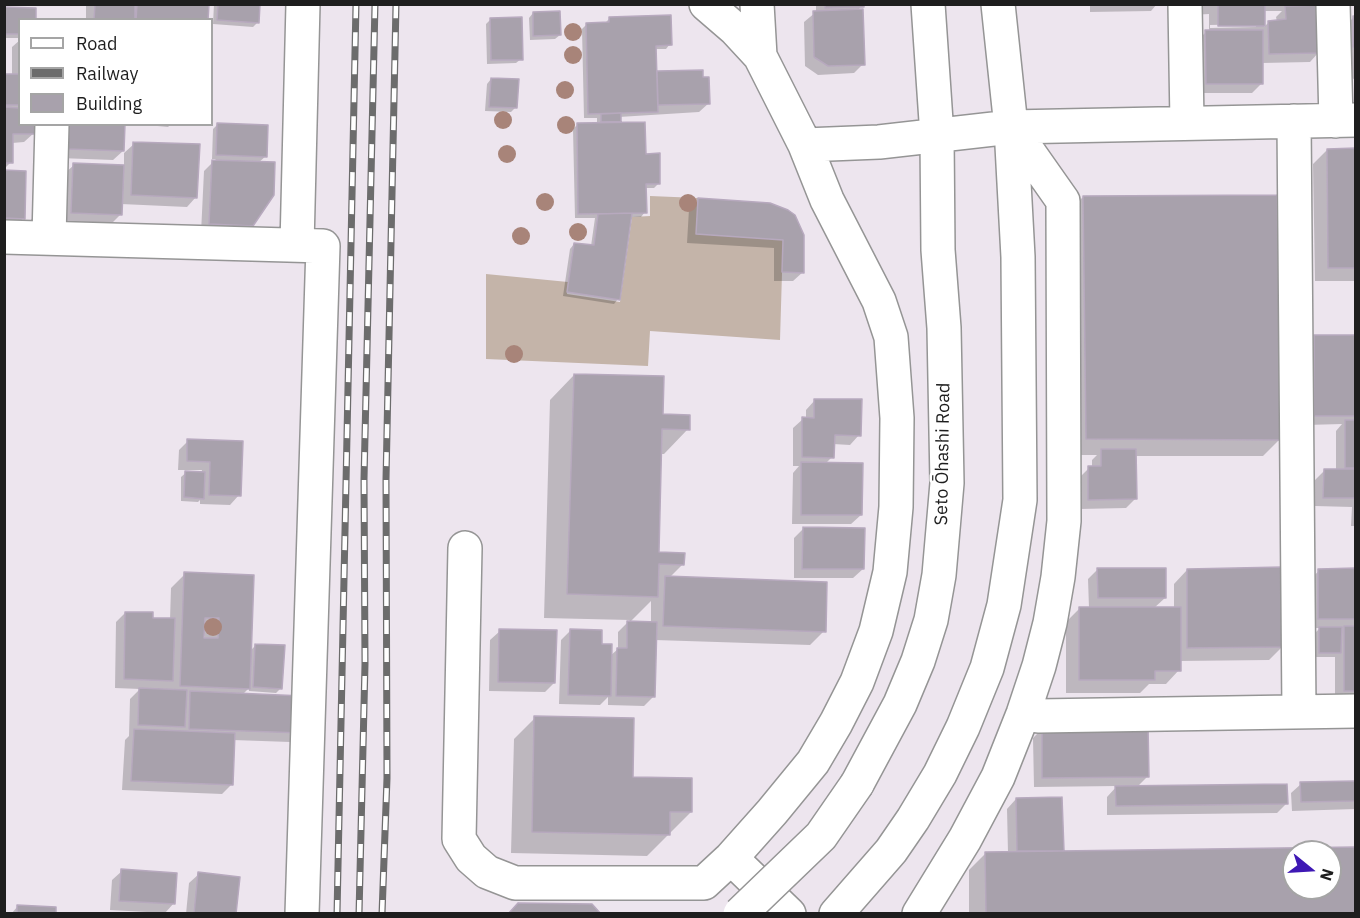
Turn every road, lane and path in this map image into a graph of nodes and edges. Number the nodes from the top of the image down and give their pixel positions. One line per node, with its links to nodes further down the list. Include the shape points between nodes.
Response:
1 (303, 4): 18 (street)
2 (706, 4): 8 (street)
3 (757, 4): 8 (street)
4 (928, 4): 14 (street, Seto Ōhashi Road)
5 (998, 4): 13 (street)
6 (1185, 4): 11 (street)
7 (1332, 4): 10 (street)
8 (760, 56): 15 (street)
9 (1294, 121): 10 (street); 11 (street); 21 (street)
10 (1346, 121)
11 (1187, 123): 13 (street)
12 (52, 126): 17 (street)
13 (1011, 127): 14 (street); 22 (street, via 1063,201 1064,521 1050,623); 27 (street, via 1018,257 1020,500 1004,604 987,668 940,774 891,851)
14 (937, 136): 15 (street); 25 (street, Seto Ōhashi Road, bridge, via 947,483 931,620 900,704 857,784 821,836)
15 (805, 145): 23 (street, via 827,200 879,302 891,337 897,429 890,572 876,631 837,723 813,762)
16 (4, 237): 17 (street)
17 (49, 237): 18 (street)
18 (297, 245): 24 (street, via 323,246)
19 (465, 548): 23 (street, via 459,839 471,858 487,872 515,883 704,883)
20 (1356, 711): 21 (street)
21 (1299, 712): 22 (street)
22 (1023, 714): 28 (street, via 998,777)
23 (731, 858): 26 (street)
24 (302, 914)
25 (740, 914)
26 (789, 914)
27 (836, 914)
28 (920, 914)

